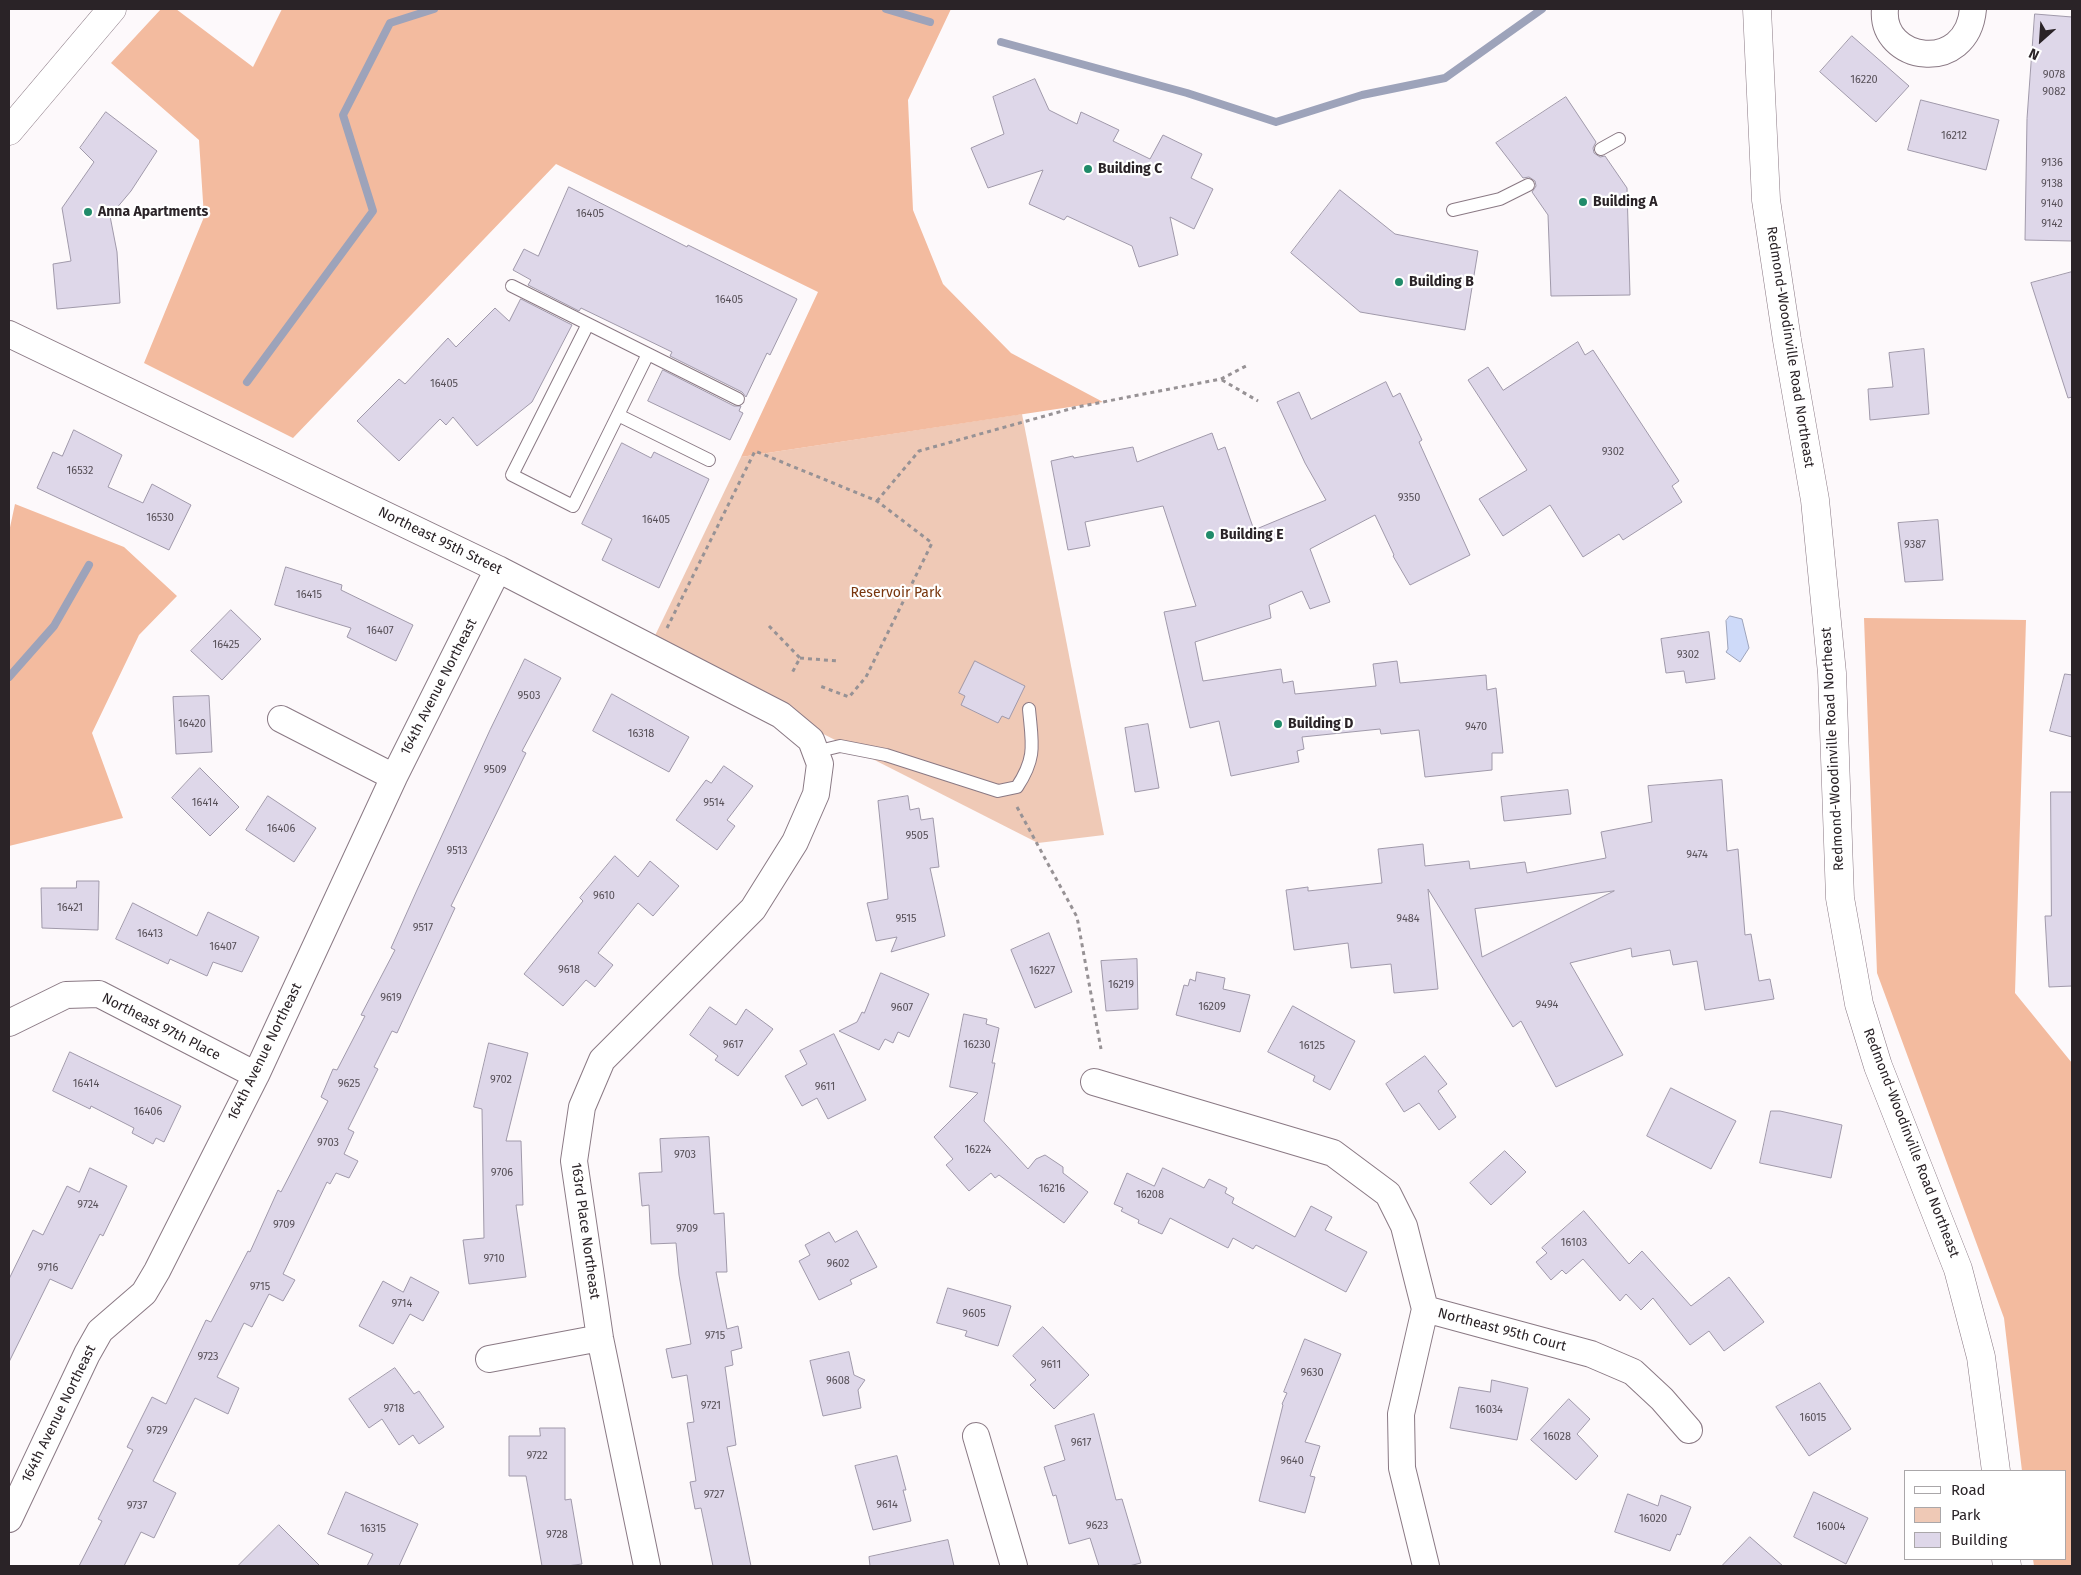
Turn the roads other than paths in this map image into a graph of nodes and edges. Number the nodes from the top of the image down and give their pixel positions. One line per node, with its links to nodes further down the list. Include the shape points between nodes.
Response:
1 (112, 9): 5 (main road)
2 (1757, 9): 30 (main road, Redmond-Woodinville Road Northeast, via 1766,200 1816,500 1832,664 1840,898 1859,1004 1878,1066 1958,1269 1981,1357)
3 (1885, 9): 4 (street, via 1888,29 1898,42 1910,50 1926,54 1941,53 1955,46 1972,21)
4 (1973, 9)
5 (9, 131)
6 (1619, 139): 7 (lane)
7 (1601, 149)
8 (1528, 185): 9 (lane, via 1500,199)
9 (1453, 210)
10 (512, 286): 11 (lane)
11 (588, 324): 13 (lane); 15 (lane, via 512,476 573,506)
12 (9, 334): 17 (street, Northeast 95th Street)
13 (648, 354): 14 (lane); 15 (lane)
14 (738, 399)
15 (618, 415): 16 (lane)
16 (709, 460)
17 (498, 569): 20 (street, Northeast 95th Street, via 781,715 811,740); 21 (street, 164th Avenue Northeast)
18 (1028, 710): 20 (lane, via 1032,753 1025,774 1018,786 998,791 886,755 840,746)
19 (282, 719): 21 (street)
20 (816, 752): 26 (street, 163rd Place Northeast, via 820,764 816,794 795,842 752,909 602,1060 582,1107 574,1161)
21 (394, 777): 23 (street, 164th Avenue Northeast)
22 (9, 1023): 23 (street, Northeast 97th Place, via 66,995 100,994)
23 (256, 1075): 31 (street, 164th Avenue Northeast, via 144,1293 100,1331 87,1354)
24 (1094, 1082): 25 (street, Northeast 95th Court, via 1333,1153 1388,1194 1404,1226)
25 (1424, 1309): 28 (street, Northeast 95th Court, via 1591,1354 1633,1372); 34 (street, via 1401,1414 1402,1468)
26 (600, 1338): 27 (street); 32 (street, 163rd Place Northeast)
27 (489, 1359)
28 (1689, 1430)
29 (976, 1436): 33 (street)
30 (1996, 1470)
31 (9, 1519)
32 (648, 1566)
33 (1014, 1566)
34 (1426, 1566)

